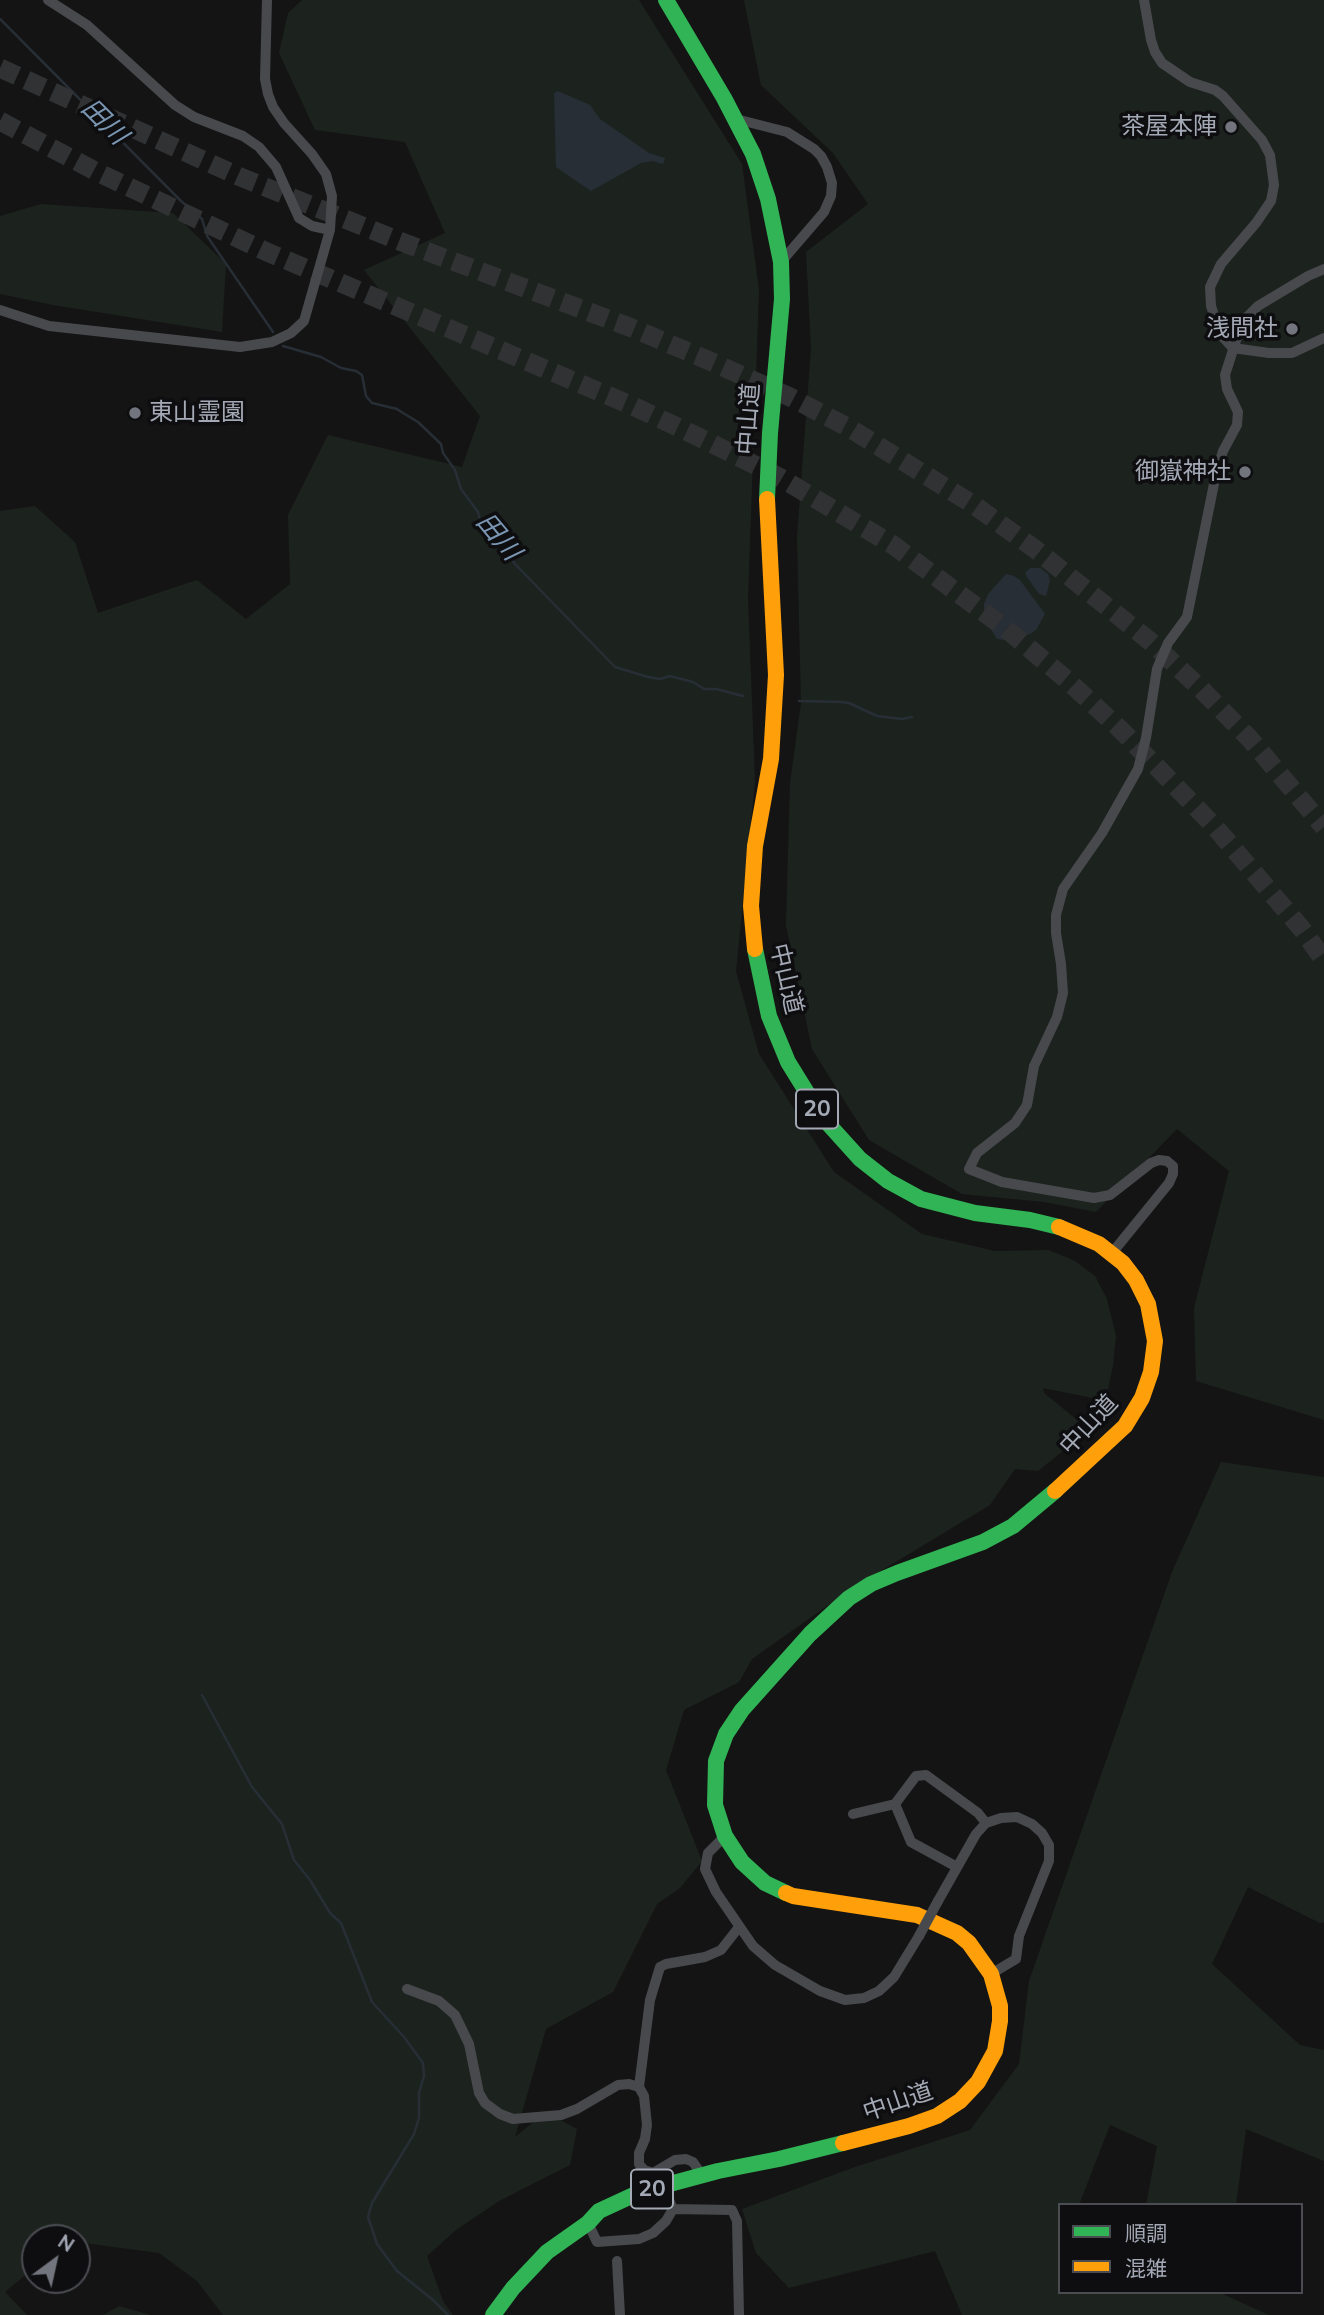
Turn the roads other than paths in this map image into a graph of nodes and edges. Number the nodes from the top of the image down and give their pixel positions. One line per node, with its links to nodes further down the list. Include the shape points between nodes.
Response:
1 (48, 0): 6 (street, via 87,26 175,105 259,147 276,167 299,218)
2 (267, 0): 6 (street, via 268,94 284,123 327,174 332,196)
3 (666, 0): 5 (highway, 中山道 / 20)
4 (1144, 0): 11 (street, via 1151,40 1161,63 1223,96 1270,155 1271,201 1221,264 1210,287 1220,334)
5 (736, 119): 7 (highway, 中山道 / 20, via 762,179); 7 (street, via 787,132 814,149 827,167 832,183 824,212)
6 (330, 230): 9 (street, via 304,321 272,342 240,347 80,330)
7 (781, 262): 12 (highway, 中山道 / 20, via 767,493 775,710 751,906 756,962 769,1016 789,1062 822,1117 860,1159 888,1181 946,1207 1063,1228)
8 (1324, 269): 11 (street, via 1251,312)
9 (0, 310)
10 (1324, 338): 11 (street, via 1292,353)
11 (1233, 348): 12 (street, via 1225,375 1238,412 1237,425 1216,474 1187,617 1157,669 1138,769 1063,890 1056,933 1063,993 1034,1066 1027,1105 1015,1123 977,1153 968,1169 1002,1182 1094,1198 1110,1195 1151,1163 1167,1161 1173,1166 1169,1183)
12 (1112, 1253): 16 (highway, 中山道 / 20, via 1136,1280 1148,1304 1155,1341 1147,1384 1134,1413 1112,1440 1013,1526 871,1584 810,1634 742,1710 721,1745 714,1787)
13 (895, 1804): 14 (street); 15 (street, via 916,1776 926,1775); 17 (street, via 911,1842)
14 (853, 1814)
15 (986, 1823): 17 (street); 19 (street, via 1017,1817 1042,1833 1049,1845 1049,1861 1019,1936 1016,1959)
16 (725, 1836): 18 (street, via 708,1853 705,1869); 19 (highway, 中山道 / 20, via 752,1872 779,1891 932,1920 969,1943)
17 (957, 1867): 18 (street, bridge, via 894,1977 864,1998 845,2000 820,1991 775,1965)
18 (739, 1927): 21 (street, via 721,1950 660,1967 650,2000)
19 (991, 1974): 22 (highway, 中山道 / 20, via 1000,2006 995,2051 978,2082 960,2101 909,2126)
20 (407, 1989): 21 (street, via 439,2001 455,2015 469,2044 479,2093 500,2114 520,2119 561,2115 618,2085)
21 (639, 2088): 22 (street, via 645,2096 647,2124 639,2164 653,2173 686,2158)
22 (702, 2175): 23 (highway, 中山道 / 20)
23 (663, 2186): 24 (street); 25 (highway, 中山道 / 20, via 599,2211)
24 (673, 2209): 25 (street, via 653,2233 639,2239 597,2242); 29 (street, via 732,2210 737,2221)
25 (588, 2223): 27 (highway, 中山道 / 20, via 531,2267)
26 (617, 2261): 28 (street)
27 (493, 2315)
28 (620, 2315)
29 (739, 2315)

